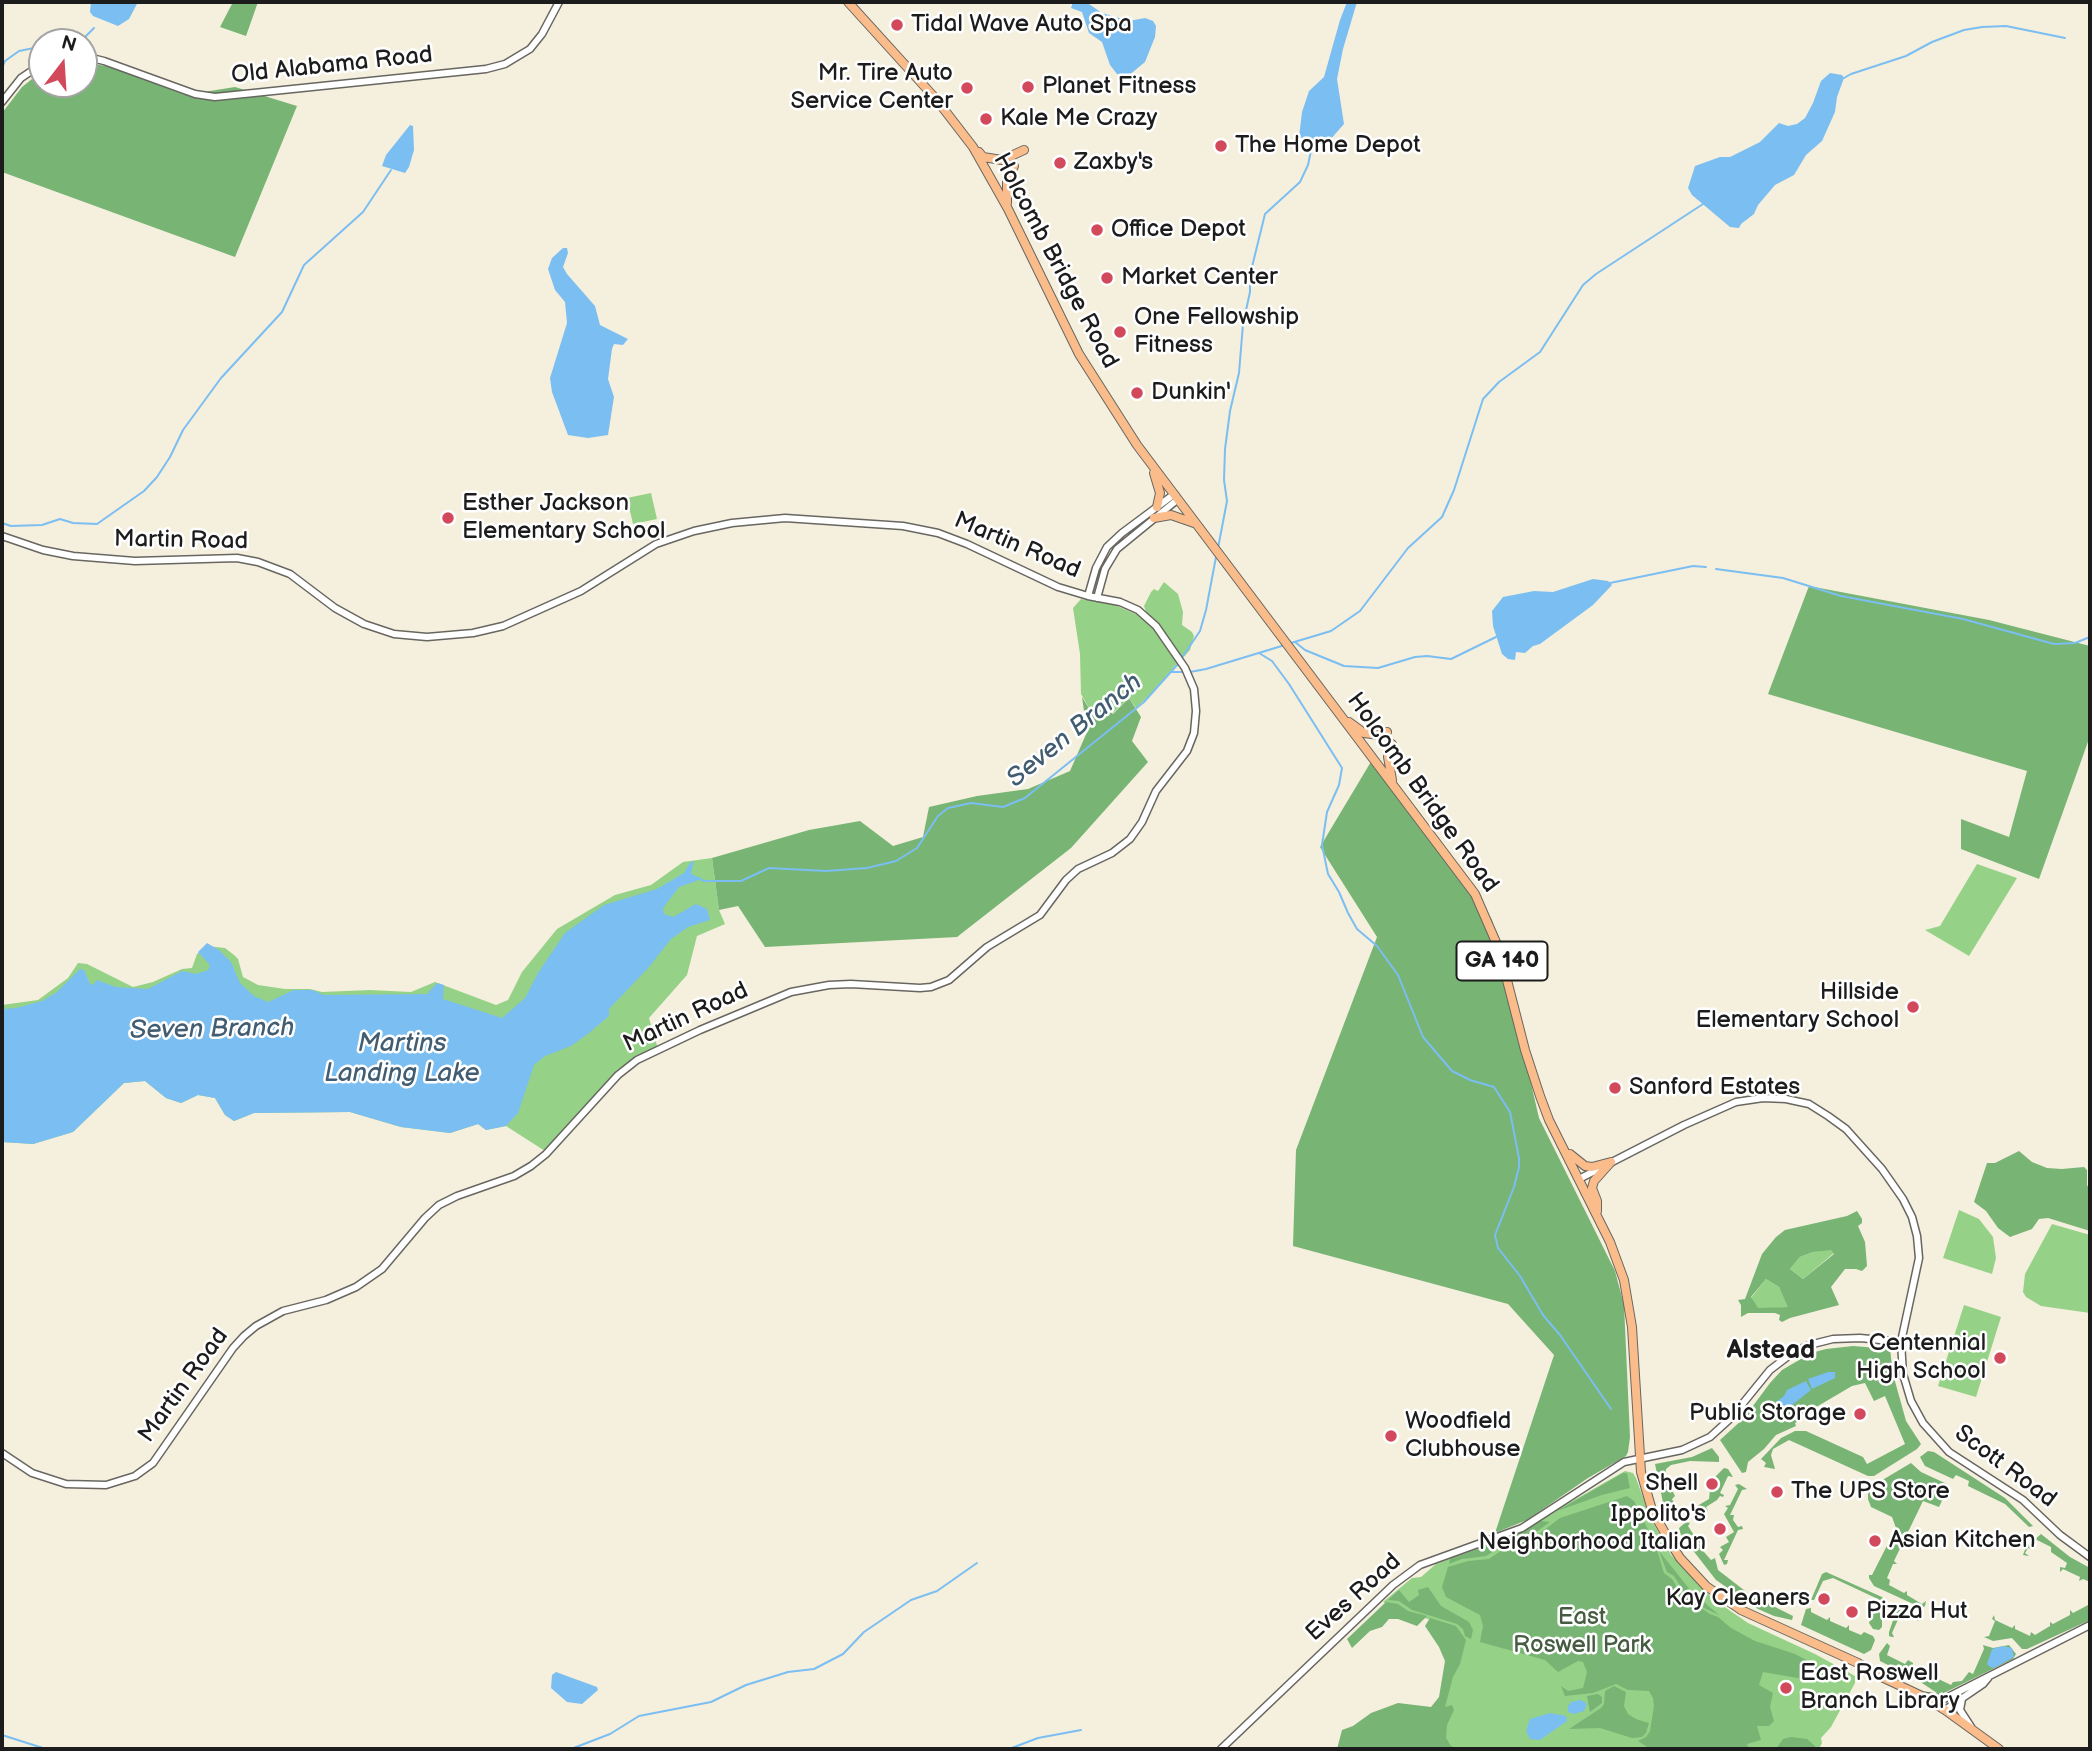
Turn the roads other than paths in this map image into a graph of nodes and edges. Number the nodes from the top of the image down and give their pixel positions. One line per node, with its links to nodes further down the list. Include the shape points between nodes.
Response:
1 (559, 2): 3 (street, Old Alabama Road, via 530,48 505,64 486,69 215,97)
2 (848, 2): 6 (main road, Holcomb Bridge Road / GA 140)
3 (98, 60)
4 (28, 73): 5 (street)
5 (2, 102)
6 (973, 147): 7 (main road, via 983,157 1002,160); 9 (main road, Holcomb Bridge Road / GA 140)
7 (1024, 150)
8 (1014, 166): 9 (main road, via 1006,186)
9 (1008, 209): 10 (main road, Holcomb Bridge Road / GA 140, via 1079,354)
10 (1152, 467): 11 (main road, Holcomb Bridge Road / GA 140); 12 (main road, via 1160,493)
11 (1175, 497): 12 (street); 13 (street); 14 (main road, Holcomb Bridge Road / GA 140)
12 (1157, 507): 16 (street, via 1107,547)
13 (1154, 518): 14 (main road, via 1171,515); 17 (street, via 1117,549 1105,569)
14 (1194, 523): 18 (main road, Holcomb Bridge Road / GA 140)
15 (2, 536): 16 (street, Martin Road, via 73,556 258,562 290,574 363,624 416,637 503,626 582,592 669,539 758,519 921,529)
16 (1088, 596): 17 (street, Martin Road)
17 (1097, 598): 27 (street, Martin Road, via 1138,610 1162,634 1190,678 1196,699 1194,733 1130,839 1072,874 1040,915 986,947 942,983 920,989 829,985 791,992 627,1066 531,1166 439,1205 382,1269 356,1287 283,1311 244,1336 153,1463 135,1476 106,1485 65,1484 32,1473)
18 (1342, 717): 19 (main road, via 1364,733); 21 (main road, Holcomb Bridge Road / GA 140)
19 (1387, 732)
20 (1392, 744): 21 (main road, via 1388,759)
21 (1392, 783): 22 (main road, Holcomb Bridge Road / GA 140, via 1464,876 1486,913 1500,949 1532,1074)
22 (1564, 1149): 23 (main road, via 1585,1166); 24 (main road, Holcomb Bridge Road / GA 140)
23 (1611, 1162): 24 (street, Scott Road); 25 (main road, via 1592,1188); 26 (street, Scott Road, via 1736,1102 1786,1099 1819,1110 1846,1129 1882,1169 1912,1217 1919,1258)
24 (1579, 1179): 25 (main road, Holcomb Bridge Road / GA 140)
25 (1597, 1215): 28 (main road, Holcomb Bridge Road / GA 140, via 1629,1301)
26 (1900, 1342): 28 (street, Eves Road, via 1860,1338 1809,1345 1770,1370 1710,1437 1682,1450); 29 (street, Scott Road, via 1911,1401 1936,1440 2024,1500)
27 (2, 1453)
28 (1641, 1457): 32 (main road, Holcomb Bridge Road / GA 140, via 1646,1492 1660,1526 1680,1558 1706,1586 1753,1616); 36 (street, Eves Road, via 1614,1467 1522,1528 1415,1568)
29 (2090, 1557)
30 (2090, 1625): 31 (street)
31 (1987, 1678): 32 (street, via 1944,1699); 33 (street)
32 (1922, 1696): 34 (main road, Holcomb Bridge Road / GA 140)
33 (1963, 1696): 34 (street); 35 (street, via 1960,1710)
34 (1945, 1710): 35 (main road, Holcomb Bridge Road / GA 140)
35 (1972, 1728): 37 (main road, Holcomb Bridge Road / GA 140)
36 (1221, 1749)
37 (1999, 1749)

